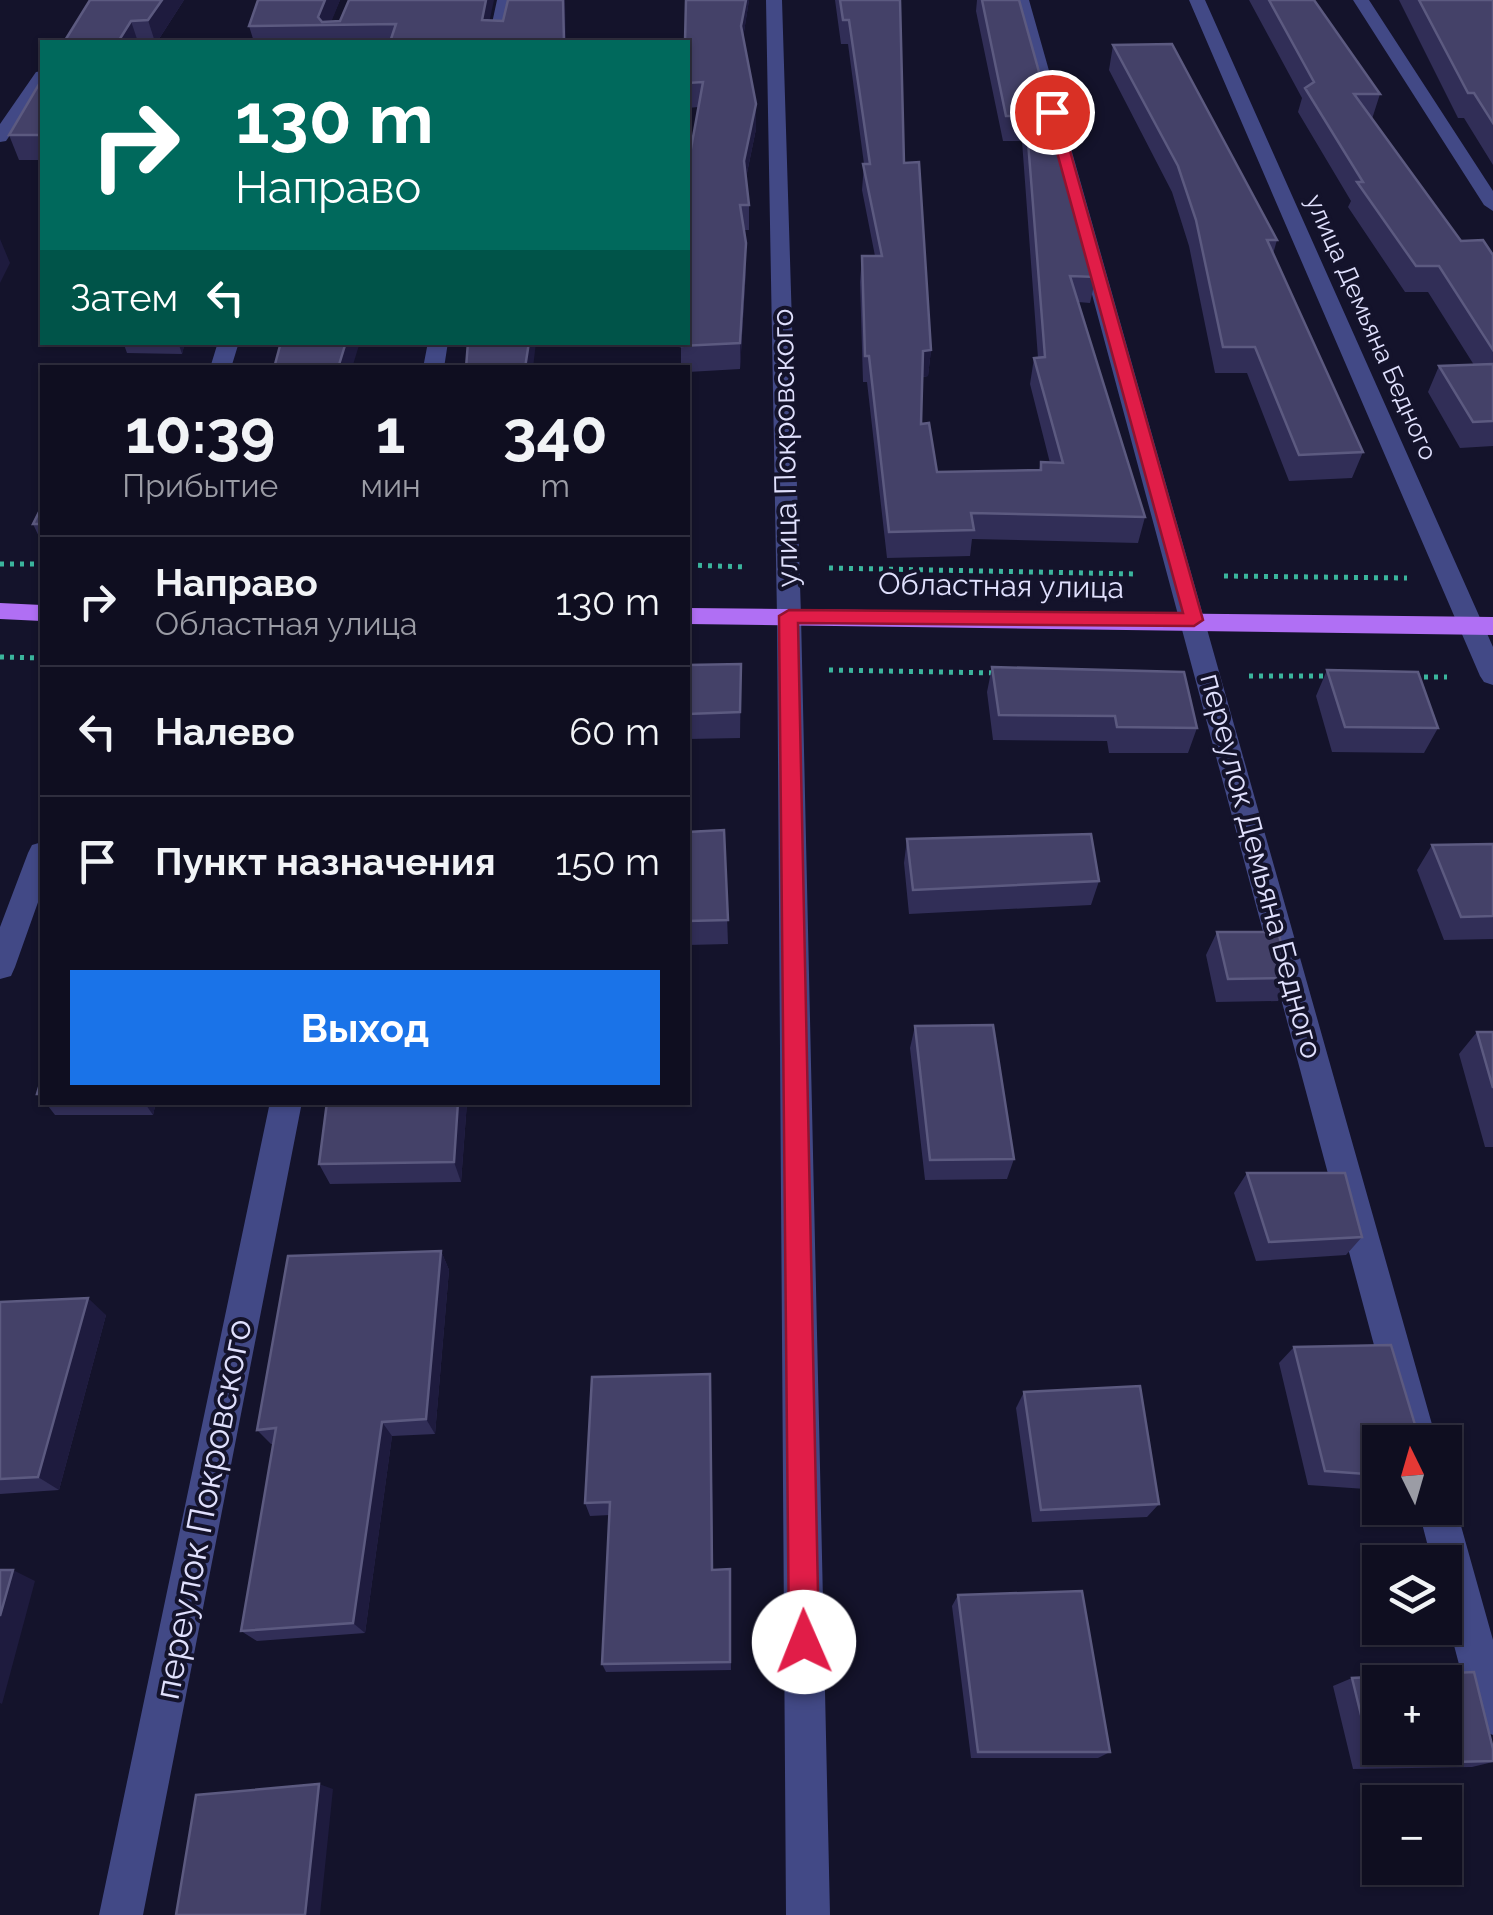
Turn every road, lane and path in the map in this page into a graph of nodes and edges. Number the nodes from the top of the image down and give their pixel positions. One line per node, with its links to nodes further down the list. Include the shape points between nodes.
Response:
1 (504, 0): 6 (street)
2 (774, 0): 13 (street, улица Покровского)
3 (1021, 0): 14 (street, переулок Демьяна Бедного)
4 (1197, 0): 15 (street, улица Демьяна Бедного)
5 (1361, 0): 9 (street)
6 (496, 40)
7 (40, 79): 8 (street)
8 (0, 137)
9 (1493, 205)
10 (0, 564): 11 (path)
11 (40, 564)
12 (690, 565): 13 (path)
13 (788, 568): 14 (path); 19 (street, улица Покровского)
14 (1181, 575): 15 (path); 20 (street, переулок Демьяна Бедного)
15 (1453, 579): 21 (street, улица Демьяна Бедного)
16 (0, 612): 17 (main road)
17 (40, 612)
18 (690, 616): 19 (main road, Областная улица)
19 (789, 616): 20 (main road, Областная улица); 24 (street, улица Покровского)
20 (1194, 620): 21 (main road, Областная улица); 26 (street, переулок Демьяна Бедного)
21 (1483, 626): 28 (street, улица Демьяна Бедного)
22 (0, 657): 23 (path)
23 (40, 658)
24 (790, 670): 25 (path); 38 (street, улица Покровского)
25 (1009, 673)
26 (1209, 676): 27 (path); 34 (street, переулок Демьяна Бедного)
27 (1342, 676)
28 (1493, 676)
29 (1398, 677): 30 (path)
30 (1455, 677)
31 (40, 859): 32 (street)
32 (0, 967)
33 (285, 1105): 37 (street, переулок Покровского)
34 (1414, 1425)
35 (1441, 1525): 36 (street)
36 (1493, 1714)
37 (121, 1915)
38 (808, 1915)

